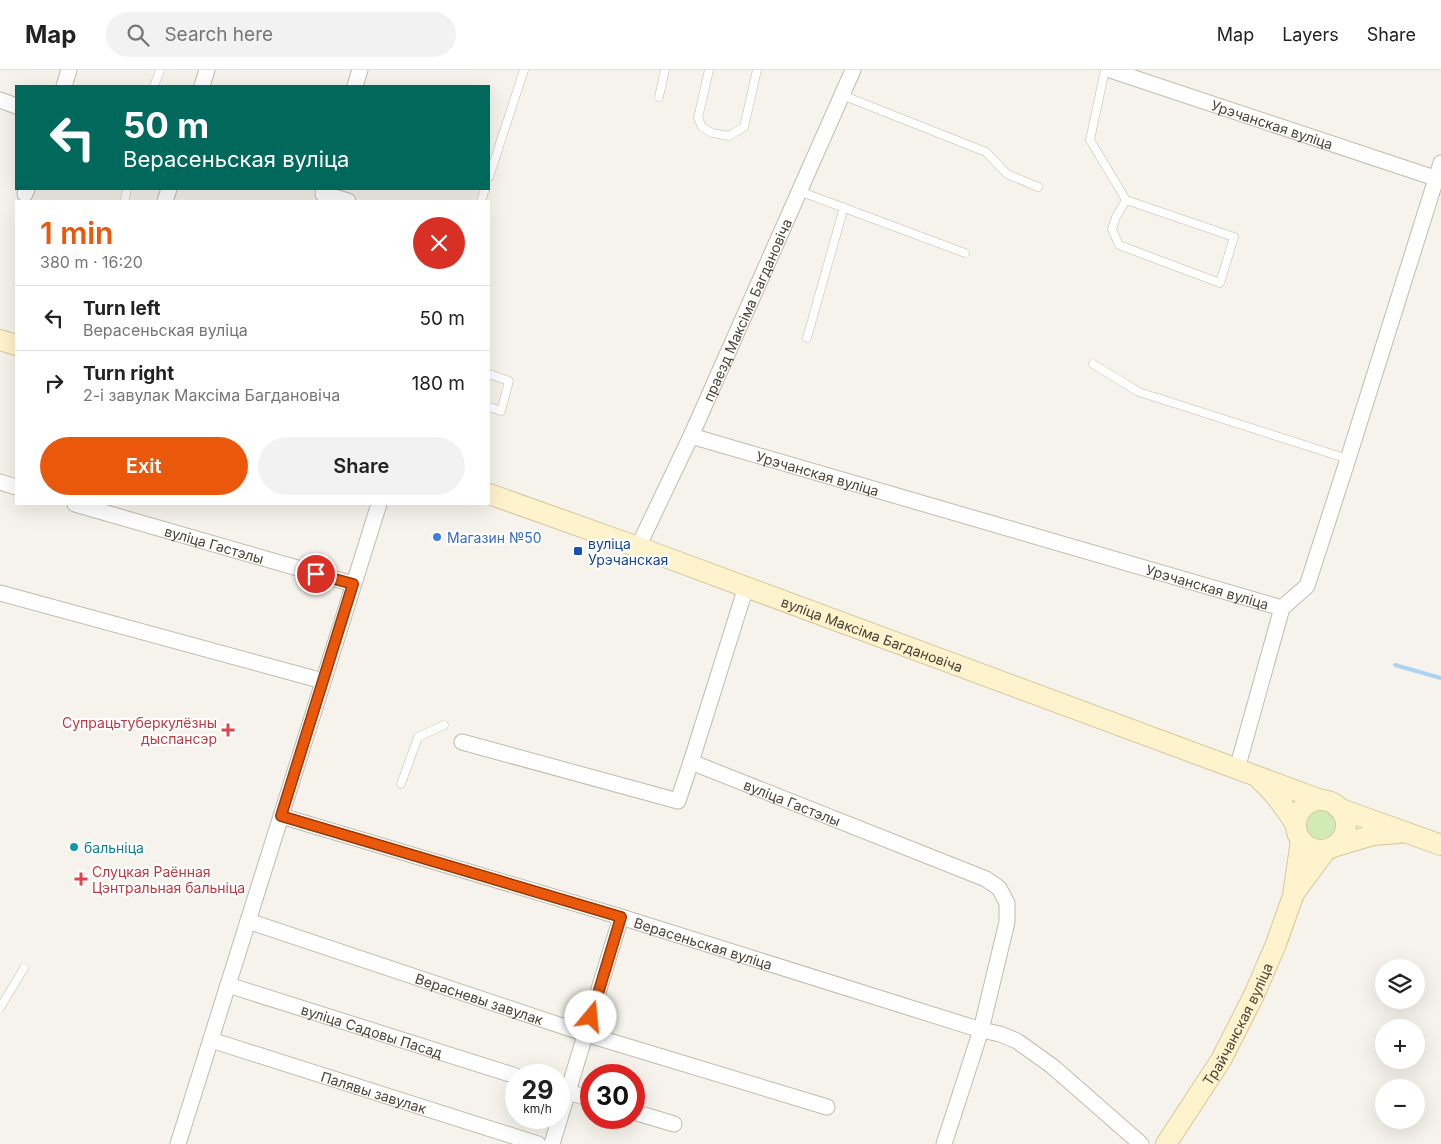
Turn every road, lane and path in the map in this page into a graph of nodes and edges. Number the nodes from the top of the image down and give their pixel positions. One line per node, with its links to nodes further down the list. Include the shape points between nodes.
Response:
1 (69, 70): 12 (street)
2 (160, 70): 13 (lane)
3 (207, 70): 14 (street)
4 (360, 70): 15 (street)
5 (524, 70): 21 (lane)
6 (665, 70): 17 (lane)
7 (709, 70): 8 (lane, via 698,118 702,127 712,133 729,136 744,127)
8 (757, 70)
9 (853, 70): 16 (street, праезд Максіма Багдановіча)
10 (1105, 70): 29 (lane, via 1090,140)
11 (1110, 70): 22 (street, Урэчанская вуліца)
12 (64, 85)
13 (154, 85)
14 (202, 85)
15 (355, 85)
16 (842, 95): 23 (lane, via 986,152 1007,174); 26 (street, праезд Максіма Багдановіча)
17 (659, 97)
18 (0, 100): 19 (street)
19 (15, 106)
20 (1441, 163): 22 (street, Урэчанская вуліца)
21 (490, 174)
22 (1435, 178): 39 (street, Урэчанская вуліца)
23 (1038, 187)
24 (127, 190): 27 (lane)
25 (324, 190): 28 (street, via 323,194)
26 (799, 191): 30 (lane); 38 (street, праезд Максіма Багдановіча)
27 (126, 199)
28 (344, 200)
29 (1126, 200): 29 (lane, via 1234,237 1220,283 1119,246 1112,229)
30 (844, 207): 31 (lane); 32 (lane)
31 (965, 253)
32 (807, 338)
33 (0, 340): 34 (main road)
34 (15, 345)
35 (1093, 364): 39 (lane, via 1139,392)
36 (490, 374): 37 (lane, via 510,381 501,411)
37 (490, 407)
38 (691, 436): 45 (street, праезд Максіма Багдановіча); 49 (street, Урэчанская вуліца)
39 (1348, 459): 49 (street, Урэчанская вуліца, via 1306,586)
40 (0, 482): 41 (street)
41 (15, 487)
42 (490, 494): 45 (main road, вуліца Максіма Багдановіча)
43 (78, 505): 46 (street, вуліца Гастэлы)
44 (379, 505): 46 (street)
45 (638, 547): 47 (main road, вуліца Максіма Багдановіча)
46 (353, 584): 50 (street)
47 (746, 587): 53 (street); 54 (main road, вуліца Максіма Багдановіча)
48 (0, 593): 50 (street)
49 (1282, 608): 54 (street)
50 (323, 681): 57 (street)
51 (444, 724): 55 (lane, via 418,737)
52 (462, 742): 53 (street, via 678,801)
53 (691, 762): 68 (street, вуліца Гастэлы, via 986,879 999,888 1007,902 1007,922)
54 (1245, 772): 56 (main road, вуліца Максіма Багдановіча); 58 (main road, вуліца Максіма Багдановіча, via 1270,789 1284,804)
55 (402, 784)
56 (1330, 804): 58 (main road, via 1314,801 1303,808 1297,819); 59 (main road, вуліца Максіма Багдановіча); 61 (main road, via 1344,817 1345,828 1341,839)
57 (281, 816): 63 (street, Верасеньская вуліца); 64 (street)
58 (1298, 833): 61 (main road, via 1305,844 1315,849); 62 (main road, Трайчанская вуліца)
59 (1412, 834): 60 (main road, вуліца Максіма Багдановіча); 61 (main road, вуліца Максіма Багдановіча, via 1373,835)
60 (1441, 845)
61 (1330, 848): 62 (main road, Трайчанская вуліца)
62 (1293, 896): 82 (main road, Трайчанская вуліца, via 1254,995 1221,1060)
63 (621, 917): 68 (street, Верасеньская вуліца); 69 (street)
64 (248, 921): 66 (street); 69 (street, Верасневы завулак)
65 (24, 968): 67 (lane)
66 (228, 985): 70 (street); 71 (street, вуліца Садовы Пасад)
67 (0, 1008)
68 (981, 1030): 80 (street, вуліца Гастэлы); 81 (street, Верасеньская вуліца, via 1017,1041 1052,1066)
69 (586, 1034): 72 (street); 73 (street, Верасневы завулак)
70 (211, 1040): 77 (street); 78 (street, Палявы завулак)
71 (505, 1073)
72 (570, 1075)
73 (827, 1107)
74 (645, 1115): 75 (street)
75 (674, 1124)
76 (555, 1129): 79 (street)
77 (178, 1144)
78 (538, 1144)
79 (552, 1144)
80 (944, 1144)
81 (1141, 1144)
82 (1166, 1144)

